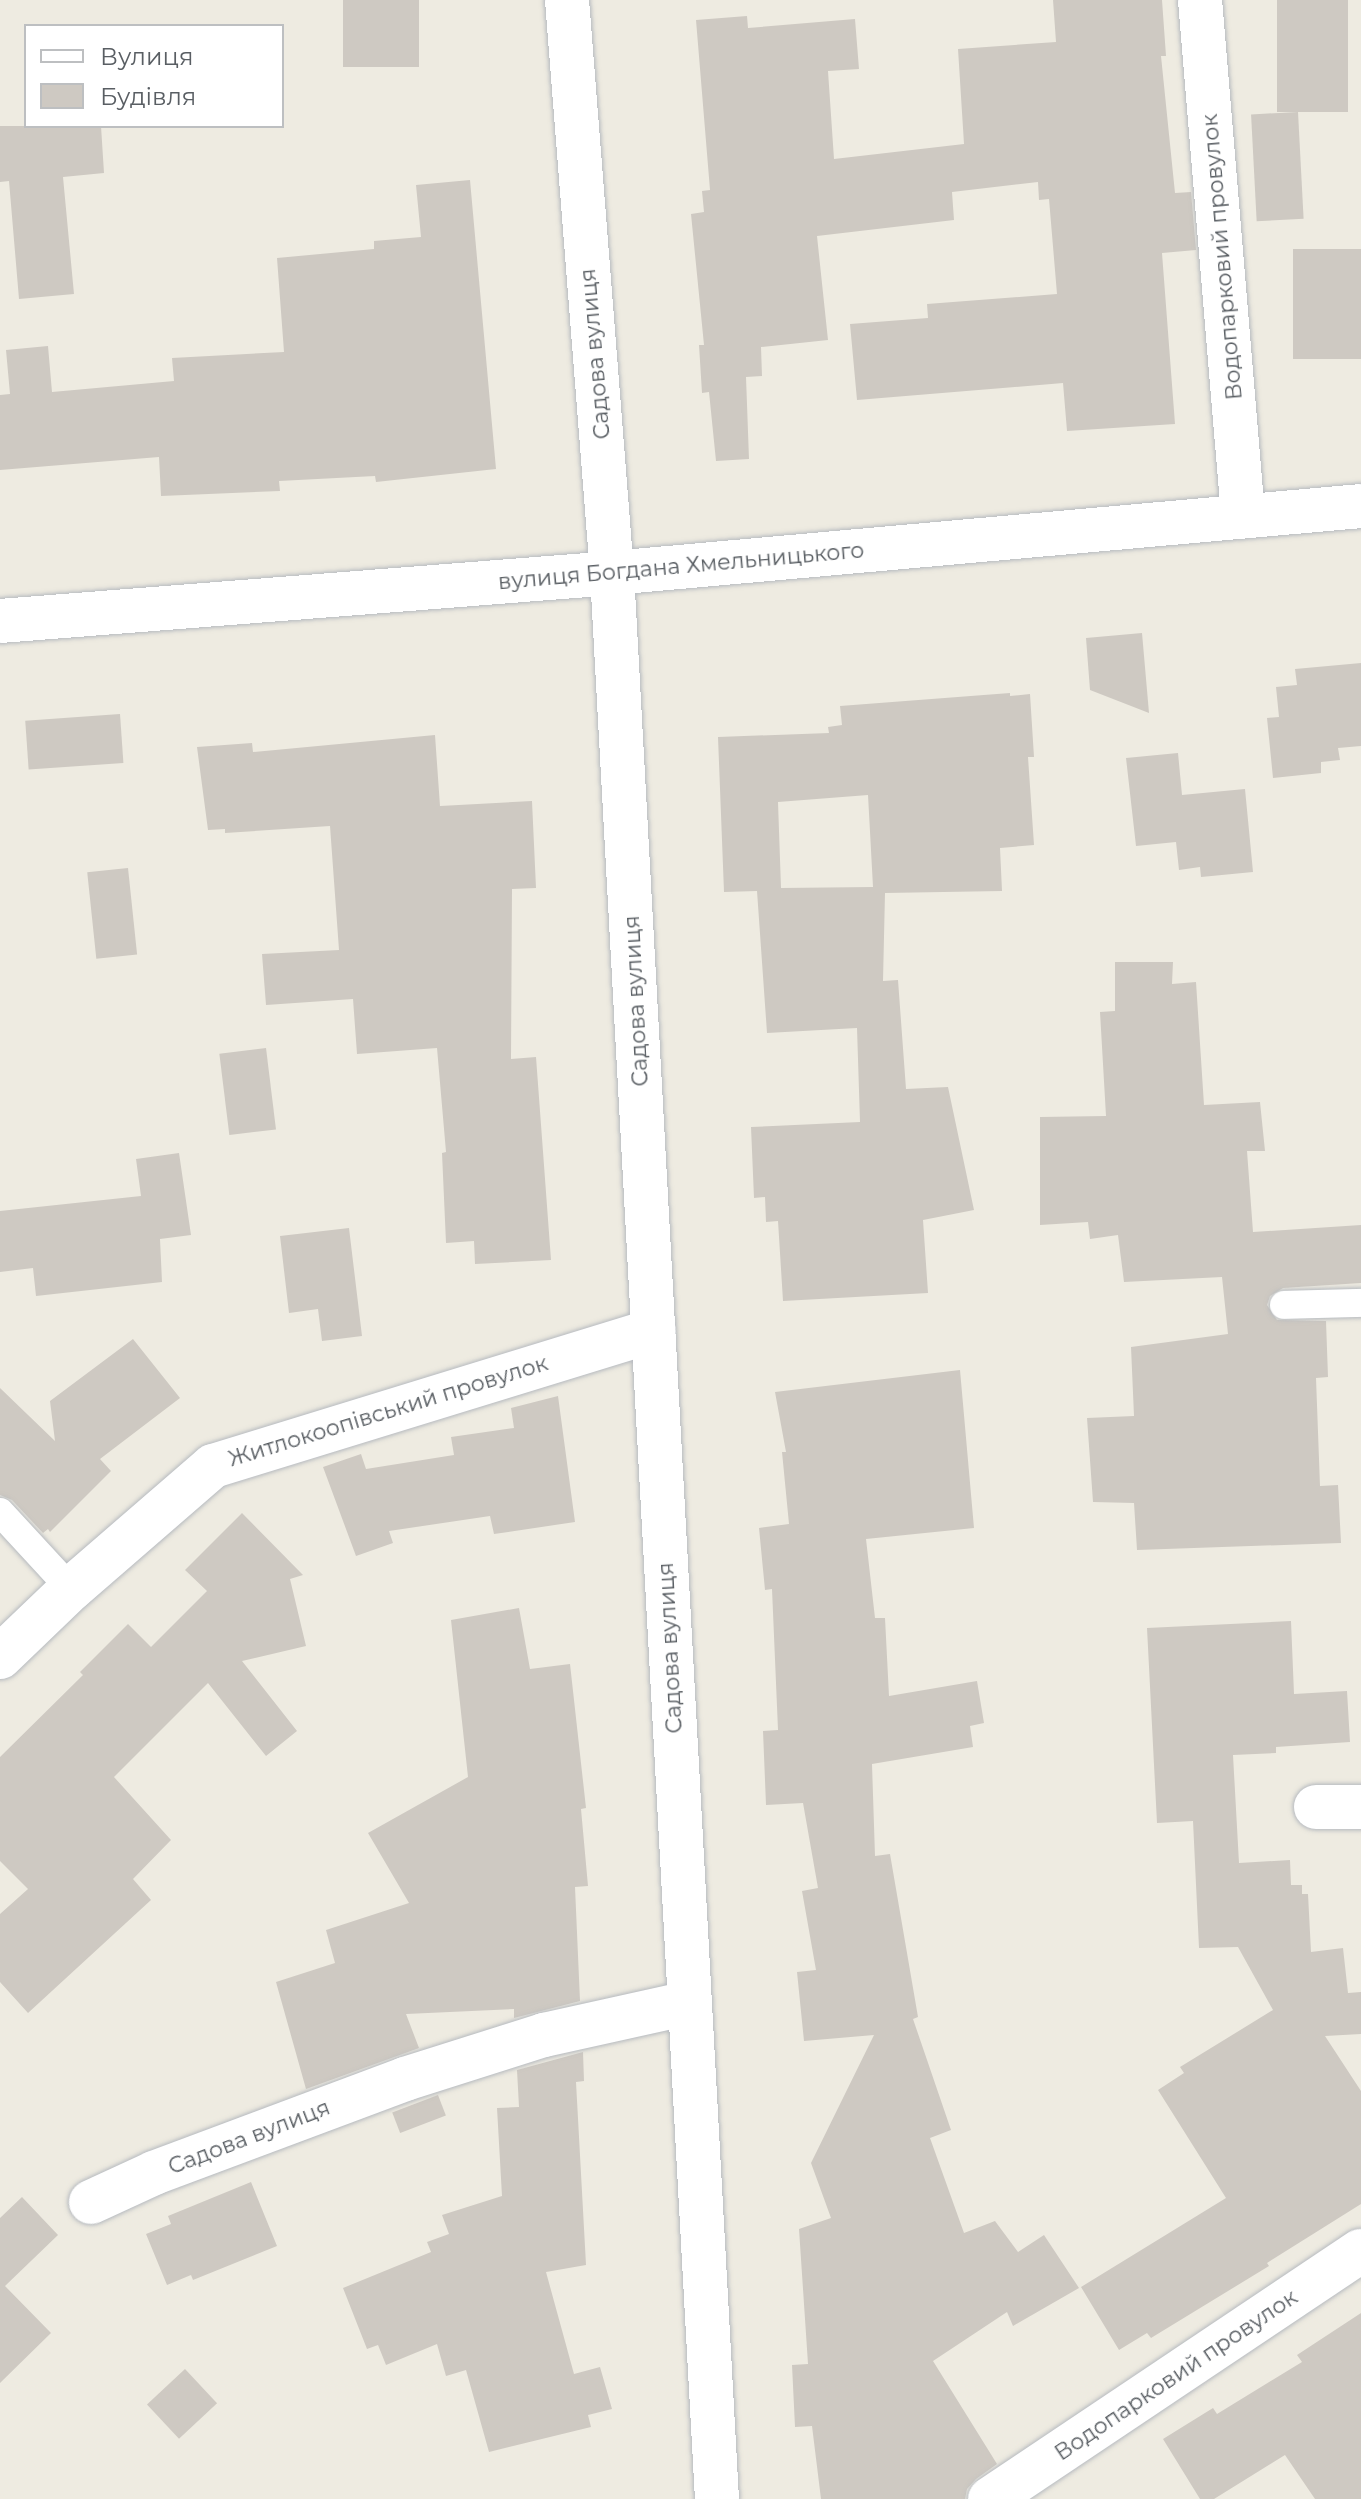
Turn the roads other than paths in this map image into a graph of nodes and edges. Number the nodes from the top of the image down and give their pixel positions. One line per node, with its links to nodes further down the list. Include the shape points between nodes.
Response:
1 (567, 0): 5 (street, Садова вулиця)
2 (1200, 0): 4 (street, Водопарковий провулок)
3 (1361, 506): 4 (street, вулиця Богдана Хмельницького)
4 (1243, 515): 5 (street, вулиця Богдана Хмельницького)
5 (612, 573): 6 (street, вулиця Богдана Хмельницького); 9 (street, Садова вулиця)
6 (0, 621)
7 (1361, 1303): 8 (lane)
8 (1284, 1305)
9 (654, 1330): 11 (street, Житлокоопівський провулок, via 213,1466); 15 (street, Садова вулиця)
10 (0, 1512): 11 (lane)
11 (71, 1589): 12 (street, Житлокоопівський провулок)
12 (0, 1657)
13 (1316, 1807): 14 (street)
14 (1361, 1807)
15 (688, 2003): 16 (street, Садова вулиця, via 544,2035 405,2079 154,2173); 18 (street, Садова вулиця)
16 (91, 2202)
17 (1361, 2251): 19 (street, Водопарковий провулок)
18 (717, 2499)
19 (990, 2499)

